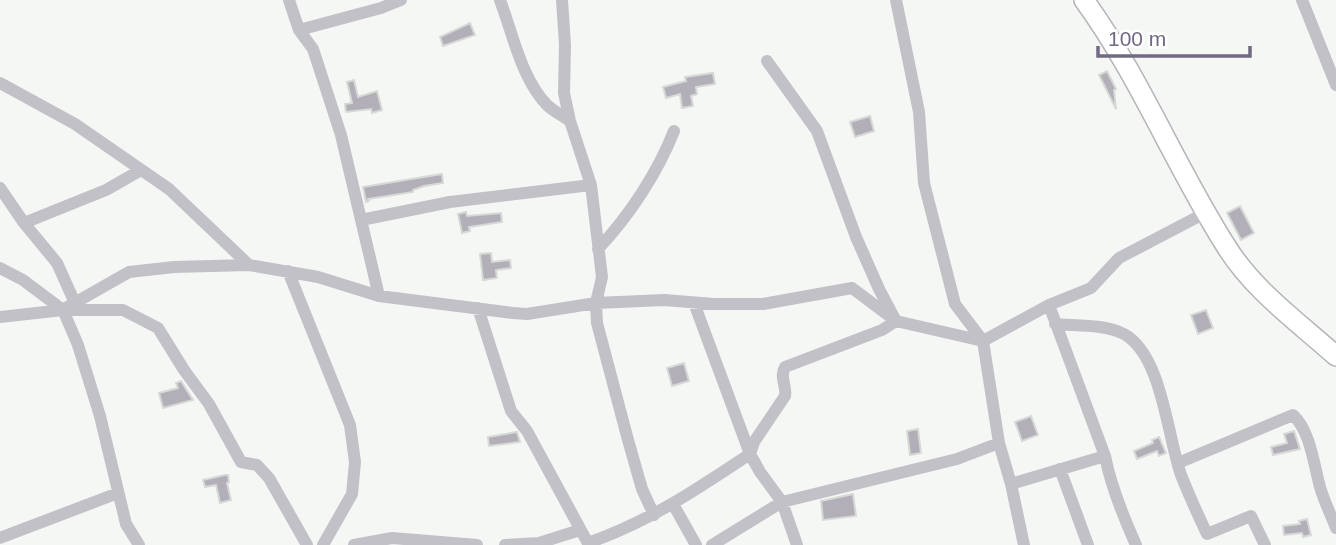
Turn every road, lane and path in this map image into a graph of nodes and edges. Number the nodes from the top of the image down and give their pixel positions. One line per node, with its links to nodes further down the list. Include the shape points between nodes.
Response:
1 (289, 0): 8 (street)
2 (401, 0): 8 (street)
3 (500, 0): 12 (street, via 534,85 547,104)
4 (562, 0): 12 (street, via 564,93)
5 (896, 0): 33 (street, via 919,112 924,183 942,260 956,304)
6 (1084, 0): 17 (highway)
7 (1302, 0): 11 (street)
8 (299, 30): 18 (street, via 313,48 341,135)
9 (767, 61): 31 (street, via 817,131 856,237)
10 (0, 83): 14 (street, via 75,124)
11 (1336, 85)
12 (570, 121): 15 (street)
13 (674, 131): 20 (street, via 622,224)
14 (141, 170): 19 (street, via 106,190); 21 (street, via 169,189)
15 (591, 185): 18 (street, via 450,202); 20 (street)
16 (0, 188): 19 (street)
17 (1207, 212): 27 (street, via 1119,258 1091,288); 34 (highway, via 1225,246 1257,285)
18 (361, 220): 24 (street)
19 (23, 223): 28 (street, via 57,263)
20 (598, 249): 25 (street, via 602,276)
21 (249, 265): 23 (street); 28 (street, via 129,272)
22 (0, 268): 28 (street)
23 (288, 271): 24 (street); 52 (street, via 350,425 355,462 352,494)
24 (379, 296): 29 (street)
25 (596, 303): 26 (street); 29 (street, via 527,314); 44 (street, via 605,357 642,489)
26 (694, 303): 31 (street, via 763,304 852,288); 36 (street)
27 (1049, 305): 32 (street); 33 (street)
28 (69, 306): 30 (street); 41 (street); 51 (street, via 123,310 158,328 241,462 257,466 269,478)
29 (478, 309): 46 (street, via 511,411 527,431)
30 (0, 317)
31 (896, 321): 33 (street); 36 (street, via 785,368 785,396)
32 (1055, 324): 37 (street); 38 (street, via 1114,330 1142,350 1153,372)
33 (983, 341): 35 (street)
34 (1336, 356)
35 (999, 443): 40 (street); 42 (street, via 957,459)
36 (750, 454): 42 (street); 43 (street)
37 (1105, 456): 39 (street); 62 (street, via 1120,510)
38 (1178, 463): 45 (street, via 1293,415 1312,449 1321,491); 63 (street, via 1207,534 1251,516)
39 (1060, 469): 40 (street); 61 (street)
40 (1011, 484): 60 (street)
41 (118, 493): 47 (street); 50 (street, via 126,524)
42 (782, 502): 58 (street); 59 (street)
43 (673, 505): 44 (street); 57 (street)
44 (654, 514): 49 (street)
45 (1336, 528)
46 (580, 530): 49 (street); 56 (street)
47 (2, 540)
48 (409, 543): 53 (street, via 392,538); 54 (street)
49 (589, 544)
50 (138, 545)
51 (307, 545)
52 (323, 545)
53 (354, 545)
54 (477, 545)
55 (505, 545): 56 (street)
56 (525, 545)
57 (696, 545)
58 (712, 545)
59 (797, 545)
60 (1024, 545)
61 (1087, 545)
62 (1136, 545)
63 (1265, 545)

